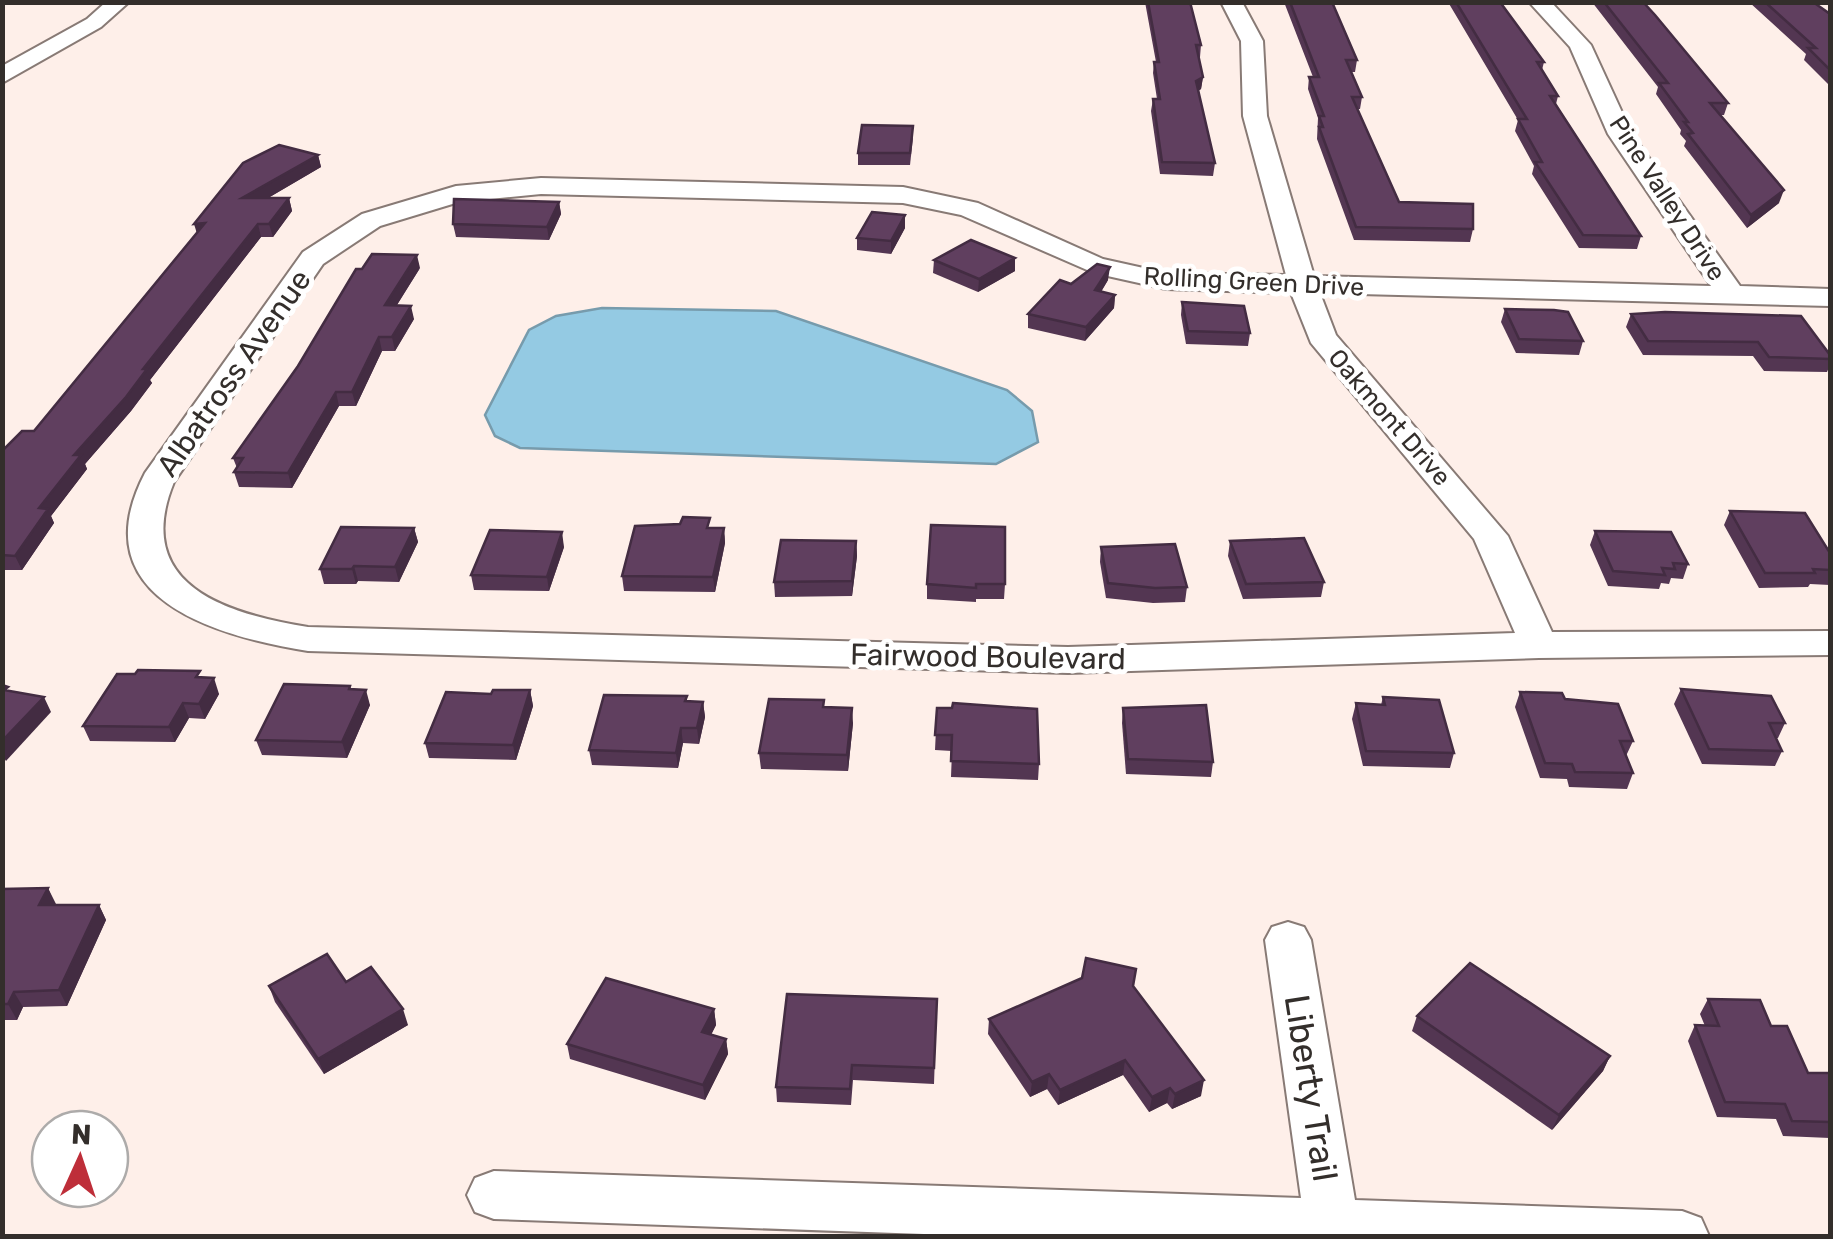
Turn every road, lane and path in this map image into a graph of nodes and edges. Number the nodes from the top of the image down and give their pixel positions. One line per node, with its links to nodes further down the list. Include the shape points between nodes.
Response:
1 (119, 2): 4 (street)
2 (1231, 2): 6 (street, Oakmont Drive, via 1252,41 1255,116)
3 (1538, 2): 7 (street, Pine Valley Drive, via 1580,44 1620,134)
4 (2, 76)
5 (395, 211): 6 (street, Rolling Green Drive, via 478,190 541,186 903,195 969,209 1066,254 1129,274); 9 (street, Albatross Avenue, via 350,231 298,275 162,474 146,516)
6 (1303, 286): 7 (street, Rolling Green Drive); 11 (street, Oakmont Drive, via 1335,356 1490,536)
7 (1732, 295): 8 (street, Rolling Green Drive)
8 (1830, 297)
9 (160, 580): 11 (street, Fairwood Boulevard, via 227,622 308,640 1068,660)
10 (1830, 643): 11 (street, Fairwood Boulevard)
11 (1539, 645)
12 (1288, 940): 14 (street, Liberty Trail)
13 (494, 1195): 14 (street)
14 (1333, 1230): 15 (street)
15 (1682, 1236)

